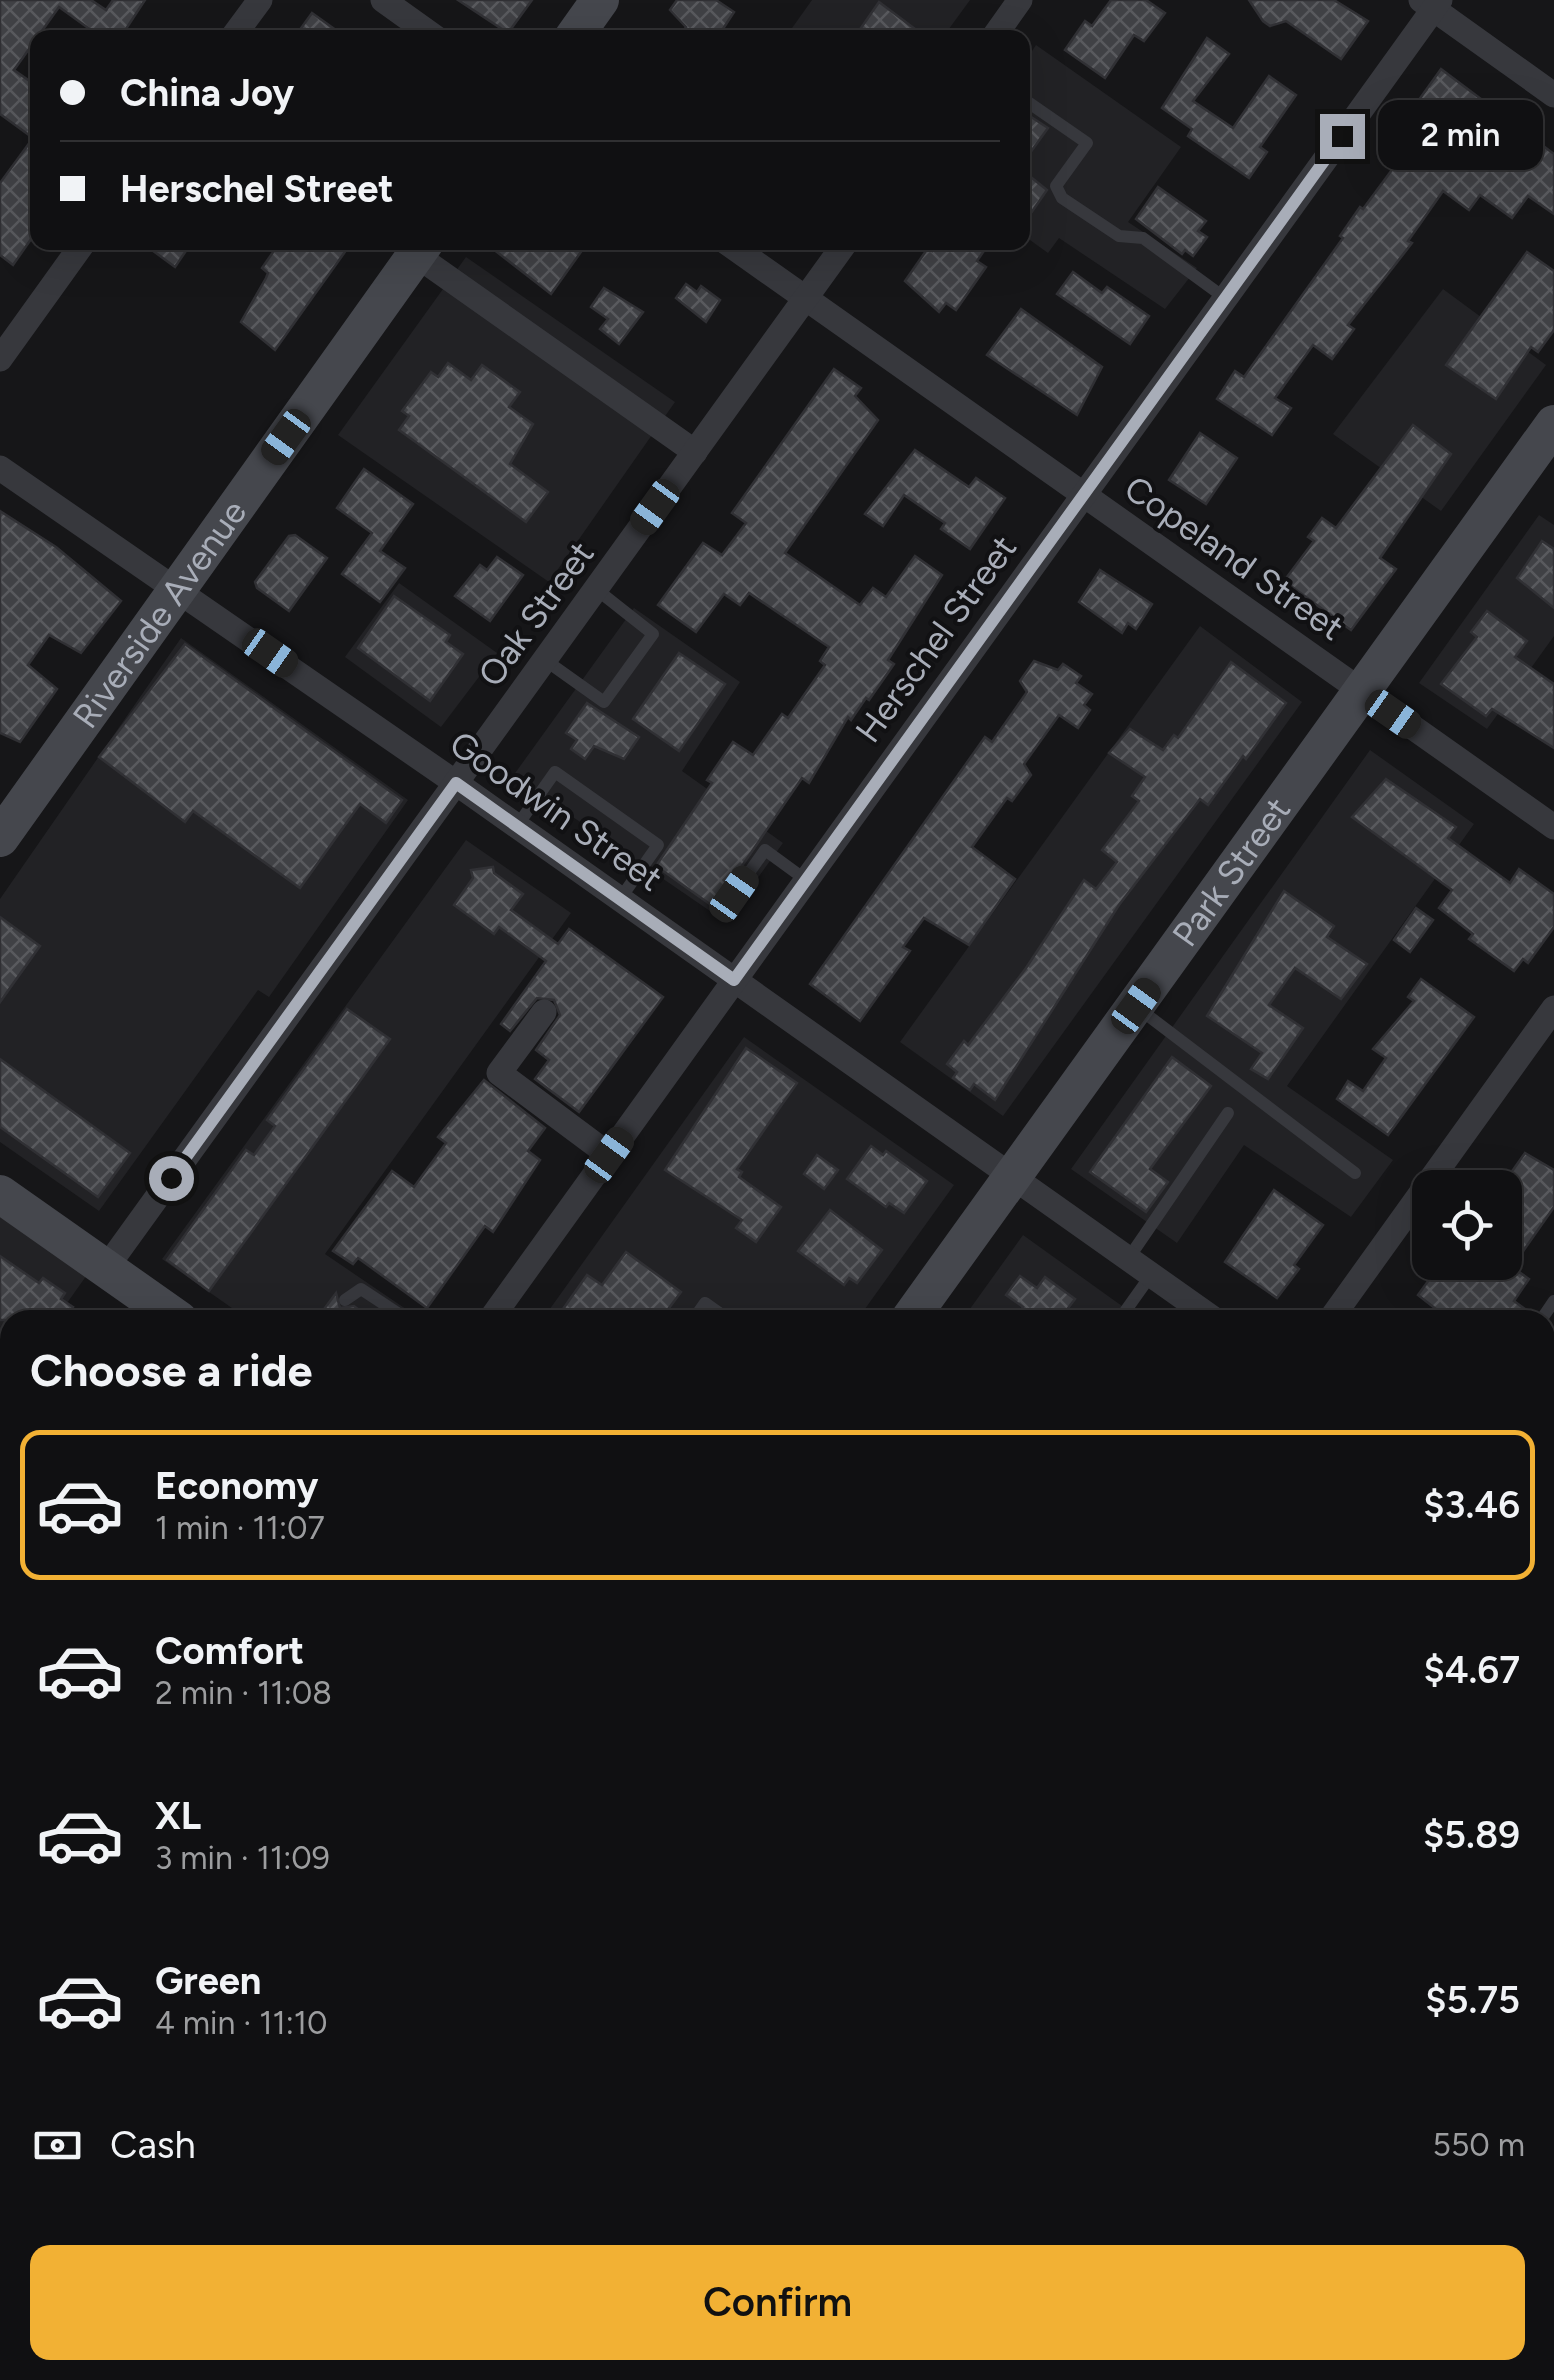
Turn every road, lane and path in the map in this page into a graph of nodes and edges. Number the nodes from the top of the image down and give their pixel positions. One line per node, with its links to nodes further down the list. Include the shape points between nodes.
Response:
1 (260, 0): 6 (street)
2 (383, 0): 7 (street)
3 (600, 0): 8 (street)
4 (1020, 0): 9 (street)
5 (1432, 3): 10 (street); 18 (street, Herschel Street)
6 (238, 30)
7 (425, 30)
8 (579, 30)
9 (999, 30)
10 (1554, 95)
11 (1030, 104): 18 (lane, via 1087,143 1056,186 1062,198 1119,236 1143,238)
12 (78, 250): 19 (street)
13 (420, 250): 24 (street, Riverside Avenue)
14 (422, 250): 21 (street)
15 (737, 250): 17 (street, Copeland Street)
16 (840, 250): 17 (street, Oak Street)
17 (806, 298): 21 (street, Oak Street); 23 (street, Copeland Street)
18 (1225, 298): 23 (street, Herschel Street)
19 (0, 359)
20 (1554, 424): 27 (street, Park Street)
21 (695, 452): 25 (street, Oak Street)
22 (0, 468): 24 (street, Goodwin Street)
23 (1084, 494): 27 (street, Copeland Street); 32 (street, Herschel Street)
24 (178, 589): 28 (street, Goodwin Street); 31 (street, Riverside Avenue)
25 (596, 589): 26 (street, Oak Street); 26 (lane, via 653,634 644,648 604,702)
26 (546, 660): 28 (street, Oak Street)
27 (1362, 692): 30 (street, Copeland Street); 36 (street, Park Street)
28 (456, 783): 29 (street, Goodwin Street); 45 (street, Oak Street)
29 (517, 826): 34 (street, Goodwin Street); 34 (lane, via 555,772 658,846)
30 (1554, 827)
31 (0, 838)
32 (806, 880): 33 (lane, via 765,850); 35 (street, Herschel Street)
33 (734, 894)
34 (620, 899): 35 (street, Goodwin Street)
35 (734, 980): 40 (street, Herschel Street); 42 (street, Goodwin Street)
36 (1136, 1006): 41 (lane); 42 (street, Park Street)
37 (1554, 1008): 54 (street)
38 (544, 1012): 40 (street, via 499,1073)
39 (1228, 1113): 44 (lane)
40 (609, 1155): 50 (street, Herschel Street)
41 (1355, 1174)
42 (1012, 1178): 44 (street, Goodwin Street); 51 (street, Park Street)
43 (0, 1194): 45 (street)
44 (1128, 1259): 46 (street, Goodwin Street)
45 (106, 1268): 48 (street)
46 (1151, 1275): 52 (lane); 53 (street, Goodwin Street)
47 (345, 1300): 49 (lane, via 361,1290)
48 (165, 1310)
49 (392, 1310)
50 (497, 1310)
51 (916, 1310)
52 (1126, 1310)
53 (1201, 1310)
54 (1337, 1310)

